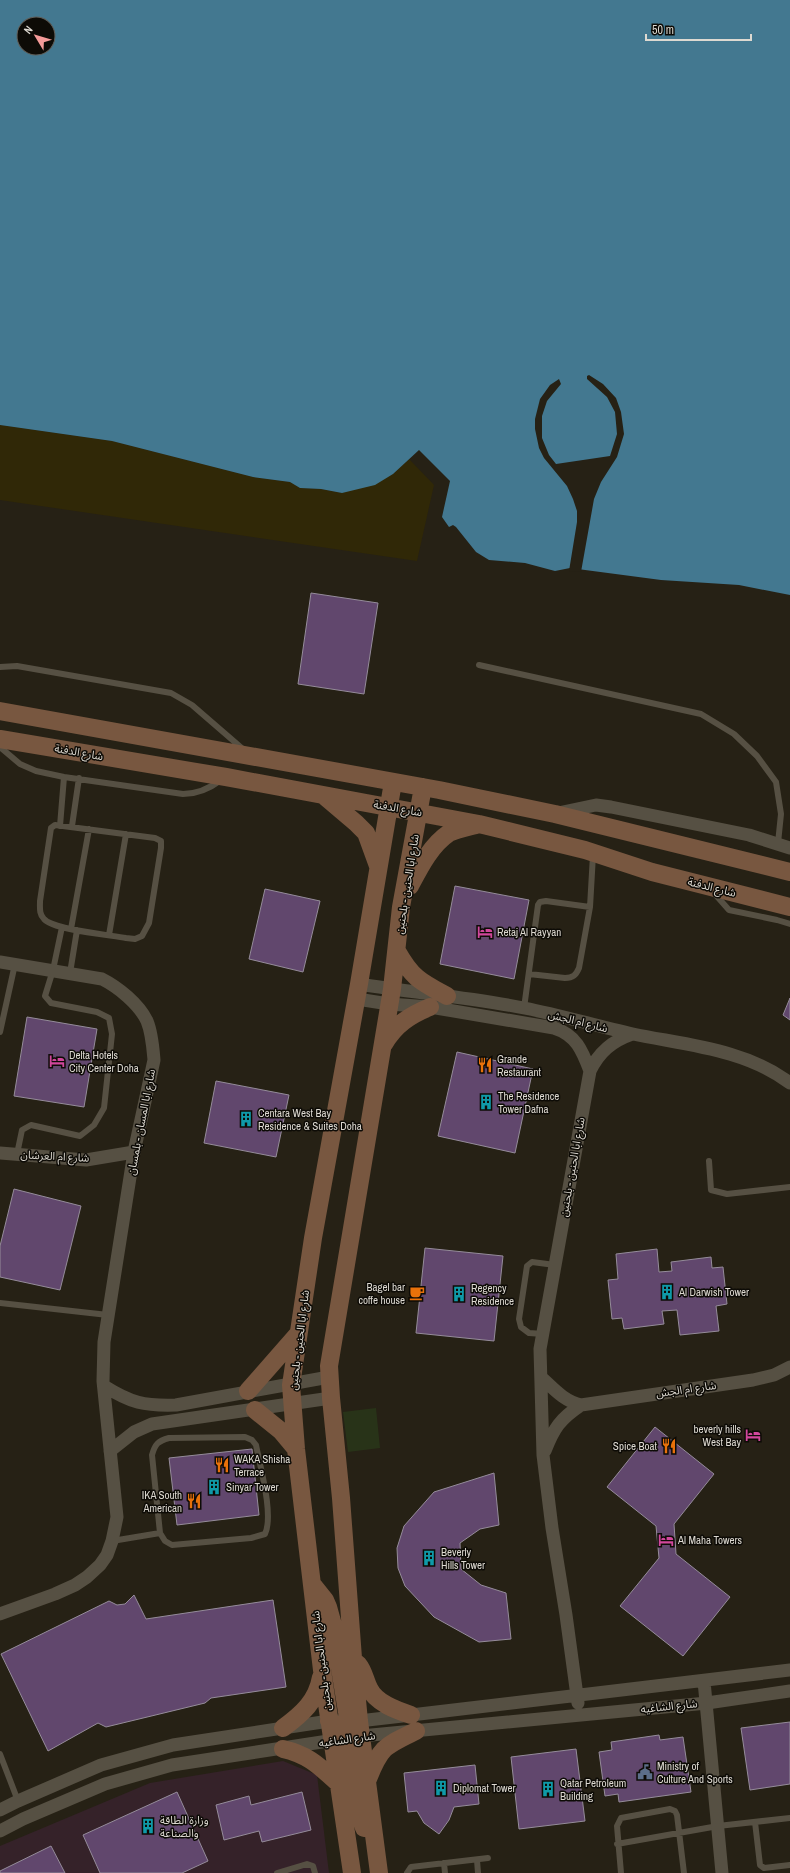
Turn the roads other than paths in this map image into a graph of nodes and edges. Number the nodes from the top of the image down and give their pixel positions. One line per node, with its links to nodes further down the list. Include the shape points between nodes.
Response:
1 (479, 665): 21 (lane, via 701,714 734,734 757,756 776,782)
2 (0, 667): 6 (lane, via 17,666 171,693 192,705)
3 (0, 711): 6 (street)
4 (0, 739): 8 (street, شارع الدفنة)
5 (0, 747): 7 (lane, via 20,764 36,771)
6 (251, 756): 10 (street)
7 (64, 777): 9 (lane); 17 (lane)
8 (226, 777): 9 (lane, via 196,794); 12 (street, شارع الدفنة)
9 (79, 778): 18 (lane)
10 (393, 782): 11 (street); 13 (street, شارع ابا الحنين - بلحنين)
11 (423, 787): 14 (street, شارع ابا الحنين - بلحنين); 15 (street)
12 (323, 795): 13 (street, شارع الدفنة); 23 (street, via 366,833)
13 (390, 807): 14 (street, شارع الدفنة); 23 (street, شارع ابا الحنين - بلحنين)
14 (419, 812): 16 (street, شارع الدفنة); 26 (street, شارع ابا الحنين - بلحنين)
15 (555, 814): 21 (street, via 596,805 611,807 749,836); 24 (street)
16 (479, 824): 22 (street, شارع الدفنة); 26 (street, via 450,833 440,841 430,852)
17 (60, 826): 18 (lane); 30 (lane, via 51,828 40,911 48,922)
18 (72, 826): 19 (lane)
19 (89, 829): 20 (lane); 31 (lane)
20 (126, 834): 32 (lane); 32 (lane, via 161,841 149,923 142,936 135,939)
21 (784, 846)
22 (593, 852): 25 (street, شارع الدفنة, via 652,872); 27 (lane)
23 (379, 866): 39 (street, شارع ابا الحنين - بلحنين)
24 (790, 872)
25 (707, 885): 28 (street, شارع الدفنة); 29 (lane, via 729,910)
26 (401, 906): 33 (street, شارع ابا الحنين - بلحنين)
27 (590, 907): 38 (lane, via 577,973 570,978); 38 (lane, via 540,902 537,907)
28 (790, 907)
29 (790, 924)
30 (62, 927): 31 (lane); 36 (lane)
31 (74, 929): 32 (lane); 37 (lane)
32 (109, 935)
33 (397, 951): 40 (street, via 406,968 415,977); 41 (street, شارع ابا الحنين - بلحنين)
34 (0, 962): 35 (street, شارع ابا المسان - بلمسان)
35 (15, 964): 36 (street, شارع ابا المسان - بلمسان); 44 (lane)
36 (53, 970): 37 (street, شارع ابا المسان - بلمسان); 51 (lane, via 45,996 51,1003 96,1012 109,1018 112,1034 104,1108 94,1125 80,1136 32,1125 22,1130)
37 (70, 973): 49 (street, شارع ابا المسان - بلمسان, via 102,980 117,987 147,1020 154,1060)
38 (529, 974): 43 (lane)
39 (358, 991): 41 (street, شارع ام الجش); 57 (street, شارع ابا الحنين - بلحنين)
40 (447, 996): 41 (street, شارع ام الجش); 43 (street, شارع ام الجش)
41 (390, 997): 42 (street); 46 (street, شارع ابا الحنين - بلحنين)
42 (430, 1007): 46 (street, via 400,1022); 47 (street, via 563,1031 576,1041)
43 (524, 1008): 45 (street, شارع ام الجش)
44 (0, 1032)
45 (632, 1034): 47 (street, شارع ابا الحنين - بلحنين, via 607,1047); 48 (street, شارع ام الجش, via 742,1057 761,1064)
46 (380, 1049): 60 (street, شارع ابا الحنين - بلحنين, via 331,1350)
47 (590, 1071): 54 (street, شارع ابا الحنين - بلحنين)
48 (790, 1083)
49 (134, 1152): 51 (street, شارع ام العرشان, via 86,1160); 56 (street, شارع ابا المسان - بلمسان)
50 (0, 1153): 51 (street, شارع ام العرشان)
51 (17, 1154)
52 (709, 1161): 53 (lane, via 711,1190 727,1194)
53 (790, 1188)
54 (555, 1265): 58 (street, شارع ابا الحنين - بلحنين); 58 (lane, via 532,1262 527,1266 519,1319 521,1327 529,1333)
55 (0, 1303): 56 (lane)
56 (108, 1316): 63 (street, شارع ابا المسان - بلمسان, via 104,1342)
57 (298, 1334): 62 (street, شارع ابا الحنين - بلحنين); 64 (street)
58 (543, 1334): 61 (street, شارع ابا الحنين - بلحنين, via 540,1348)
59 (790, 1367): 67 (street, شارع ام الجش, via 774,1375 753,1380)
60 (329, 1377): 62 (street); 65 (street, شارع ابا الحنين - بلحنين)
61 (542, 1378): 67 (street, via 563,1397); 71 (street, شارع ابا الحنين - بلحنين)
62 (291, 1385): 64 (street); 66 (street, شارع ابا الحنين - بلحنين)
63 (104, 1386): 64 (street, via 133,1402 152,1406); 70 (street, شارع ابا المسان - بلمسان)
64 (248, 1392)
65 (331, 1398): 66 (street); 76 (street, شارع ابا الحنين - بلحنين)
66 (292, 1403): 68 (street); 69 (street, شارع ابا الحنين - بلحنين)
67 (581, 1405): 71 (street, شارع ام الجش, via 557,1424)
68 (255, 1410): 69 (street); 70 (street, via 152,1424 134,1432)
69 (296, 1448): 74 (street, شارع ابا الحنين - بلحنين)
70 (110, 1451): 73 (street, شارع ابا المسان - بلمسان, via 117,1517)
71 (543, 1455): 81 (street, شارع ابا الحنين - بلحنين)
72 (160, 1533): 72 (lane, via 152,1455 154,1446 168,1438 245,1437 252,1440 256,1445 266,1496 268,1523 265,1534 258,1537 172,1545 165,1541); 73 (lane)
73 (112, 1541): 75 (street, شارع ابا المسان - بلمسان, via 100,1565 81,1581 55,1594)
74 (312, 1585): 77 (street, شارع ابا الحنين - بلحنين); 87 (street, via 325,1600 333,1626)
75 (0, 1614)
76 (353, 1658): 85 (street, via 375,1696); 87 (street, شارع ابا الحنين - بلحنين)
77 (322, 1670): 84 (street, شارع ابا الحنين - بلحنين); 86 (street, via 320,1685 314,1698 301,1715)
78 (790, 1670): 79 (street, شارع الشاغيه)
79 (704, 1681): 81 (street, شارع الشاغيه); 82 (street, شارع الشاغيه)
80 (790, 1691): 82 (street, شارع الشاغيه)
81 (577, 1696): 83 (street, شارع ابا الحنين - بلحنين); 85 (street, شارع الشاغيه)
82 (707, 1703): 83 (street, شارع الشاغيه); 96 (street, شارع الشاغيه)
83 (579, 1715): 85 (street, شارع الشاغيه)
84 (329, 1721): 86 (street, شارع الشاغيه); 87 (street)
85 (413, 1723): 87 (street, شارع الشاغيه); 90 (street, via 382,1750)
86 (283, 1728): 92 (street, شارع الشاغيه, via 173,1745 101,1765)
87 (349, 1731): 88 (street, شارع الشاغيه); 90 (street, شارع ابا الحنين - بلحنين); 91 (street, شارع ابا الحنين - بلحنين); 99 (street, via 363,1826)
88 (283, 1749): 91 (street, via 313,1760); 97 (street, شارع الشاغيه, via 172,1765 105,1784)
89 (0, 1754): 92 (lane)
90 (368, 1780): 99 (street, شارع ابا الحنين - بلحنين)
91 (338, 1783): 107 (street, شارع ابا الحنين - بلحنين)
92 (18, 1800): 93 (street, شارع الشاغيه)
93 (0, 1810)
94 (790, 1818): 95 (lane)
95 (755, 1822): 96 (lane); 104 (lane, via 760,1864 764,1868)
96 (718, 1826): 98 (lane); 114 (street, شارع الشاغيه)
97 (0, 1831)
98 (680, 1834): 100 (lane); 100 (lane, via 677,1815 670,1809 621,1818 616,1826); 113 (lane)
99 (376, 1843): 108 (street, شارع ابا الحنين - بلحنين)
100 (618, 1844): 112 (lane)
101 (488, 1858): 102 (lane)
102 (477, 1860): 103 (lane); 111 (lane)
103 (444, 1863): 109 (lane, via 410,1867); 110 (lane)
104 (790, 1865)
105 (277, 1873): 106 (lane, via 307,1864 313,1866)
106 (315, 1873)
107 (352, 1873)
108 (379, 1873)
109 (407, 1873)
110 (445, 1873)
111 (478, 1873)
112 (621, 1873)
113 (684, 1873)
114 (722, 1873)

